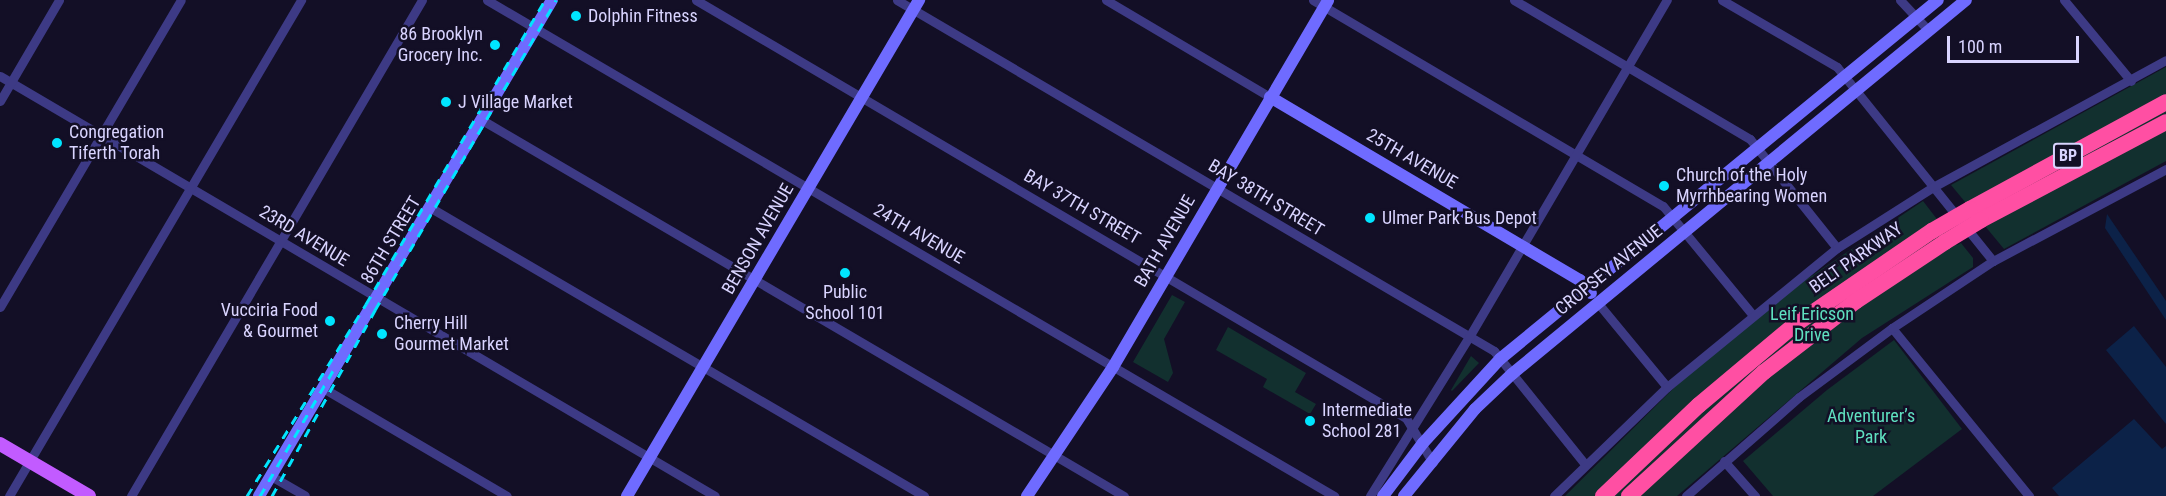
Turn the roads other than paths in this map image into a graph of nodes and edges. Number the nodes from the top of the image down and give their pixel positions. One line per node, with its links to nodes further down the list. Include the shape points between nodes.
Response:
1 (59, 0): 27 (street)
2 (180, 0): 35 (street)
3 (301, 0): 41 (street)
4 (422, 0): 48 (street)
5 (488, 0): 20 (street, 24TH AVENUE)
6 (552, 0): 20 (main road, 86TH STREET)
7 (696, 0): 29 (street, BAY 37TH STREET)
8 (897, 0): 18 (street, BAY 38TH STREET)
9 (1106, 0): 30 (street, 25TH AVENUE)
10 (1514, 0): 23 (street)
11 (1667, 0): 23 (street)
12 (1722, 0): 25 (street, via 1834,65)
13 (1900, 0): 19 (street)
14 (1938, 0): 19 (main road, CROPSEY AVENUE)
15 (1966, 0): 21 (main road, CROPSEY AVENUE)
16 (2064, 0): 26 (street)
17 (1322, 2): 30 (main road, BATH AVENUE); 37 (street)
18 (916, 5): 29 (main road, BENSON AVENUE); 43 (street, BAY 38TH STREET)
19 (1917, 18): 21 (street); 25 (main road, CROPSEY AVENUE)
20 (535, 28): 33 (main road, 86TH STREET); 42 (street, 24TH AVENUE)
21 (1929, 31): 28 (main road, CROPSEY AVENUE)
22 (2166, 60): 26 (street)
23 (1628, 67): 36 (street, via 1750,139); 37 (street)
24 (0, 76): 27 (street, 23RD AVENUE)
25 (1844, 77): 28 (street); 36 (main road, CROPSEY AVENUE)
26 (2131, 81): 40 (street)
27 (11, 82): 31 (street); 35 (street, 23RD AVENUE)
28 (1855, 91): 38 (main road, CROPSEY AVENUE); 40 (street)
29 (862, 97): 42 (main road, BENSON AVENUE); 52 (street, BAY 37TH STREET)
30 (1270, 97): 43 (main road, BATH AVENUE); 49 (main road, 25TH AVENUE)
31 (0, 101)
32 (2166, 102): 45 (highway, BELT PARKWAY / BP)
33 (482, 120): 44 (main road, 86TH STREET); 53 (street)
34 (2166, 122): 45 (highway, BELT PARKWAY / BP)
35 (101, 135): 41 (street, 23RD AVENUE); 57 (street)
36 (1757, 148): 38 (street); 46 (main road, CROPSEY AVENUE)
37 (1576, 154): 46 (street); 49 (street)
38 (1767, 162): 47 (main road, CROPSEY AVENUE); 50 (street)
39 (2166, 169): 51 (street)
40 (1933, 187): 50 (street); 51 (street)
41 (190, 188): 48 (street, 23RD AVENUE); 72 (street)
42 (808, 188): 53 (main road, BENSON AVENUE); 63 (street, 24TH AVENUE)
43 (1217, 188): 52 (main road, BATH AVENUE); 60 (street, BAY 38TH STREET)
44 (431, 208): 55 (main road, 86TH STREET); 62 (street)
45 (1976, 215): 93 (highway, BELT PARKWAY / BP, bridge, via 1932,231 1777,339 1699,405); 94 (highway, BELT PARKWAY / BP, bridge, via 1945,242 1865,295 1764,372)
46 (1675, 217): 47 (street); 54 (main road, CROPSEY AVENUE)
47 (1685, 231): 56 (main road, CROPSEY AVENUE); 58 (street)
48 (280, 241): 55 (street, 23RD AVENUE); 79 (street)
49 (1523, 246): 54 (main road, 25TH AVENUE, via 1580,280); 60 (street)
50 (1837, 248): 58 (street)
51 (1993, 261): 59 (street)
52 (1166, 276): 63 (main road, BATH AVENUE); 67 (street, BAY 37TH STREET, via 1406,418)
53 (755, 279): 62 (main road, BENSON AVENUE); 70 (street)
54 (1587, 289): 56 (main road, 25TH AVENUE); 61 (main road, CROPSEY AVENUE)
55 (378, 298): 66 (main road, 86TH STREET); 71 (street, 23RD AVENUE)
56 (1597, 302): 64 (main road, CROPSEY AVENUE); 65 (street, 25TH AVENUE)
57 (0, 307)
58 (1752, 314): 65 (street)
59 (1892, 328): 73 (street, via 1799,397); 97 (street)
60 (1469, 337): 61 (street, BAY 38TH STREET); 67 (street)
61 (1500, 359): 64 (street, BAY 38TH STREET); 68 (main road, CROPSEY AVENUE)
62 (704, 367): 71 (main road, BENSON AVENUE); 85 (street)
63 (1113, 367): 70 (main road, BATH AVENUE); 88 (street, 24TH AVENUE)
64 (1512, 374): 74 (main road, CROPSEY AVENUE, via 1475,409); 75 (street, BAY 38TH STREET)
65 (1667, 387): 75 (street)
66 (323, 388): 76 (main road, 86TH STREET); 82 (street)
67 (1411, 426): 68 (street, BAY 37TH STREET); 89 (street)
68 (1424, 443): 74 (street, BAY 37TH STREET); 90 (main road, CROPSEY AVENUE)
69 (0, 444): 72 (main road)
70 (1054, 455): 86 (main road, BATH AVENUE); 87 (street)
71 (650, 458): 83 (main road, BENSON AVENUE); 84 (street, 23RD AVENUE)
72 (29, 461): 77 (street); 78 (main road)
73 (1724, 462): 95 (street); 96 (street)
74 (1434, 463): 91 (main road, CROPSEY AVENUE)
75 (1585, 464): 92 (street)
76 (271, 476): 80 (main road, 86TH STREET); 81 (street)
77 (9, 496)
78 (89, 496)
79 (131, 496)
80 (259, 496)
81 (305, 496)
82 (507, 496)
83 (627, 496)
84 (715, 496)
85 (924, 496)
86 (1027, 496)
87 (1124, 496)
88 (1334, 496)
89 (1370, 496)
90 (1383, 496)
91 (1404, 496)
92 (1554, 496)
93 (1603, 496)
94 (1629, 496)
95 (1686, 496)
96 (1755, 496)
97 (2029, 496)

